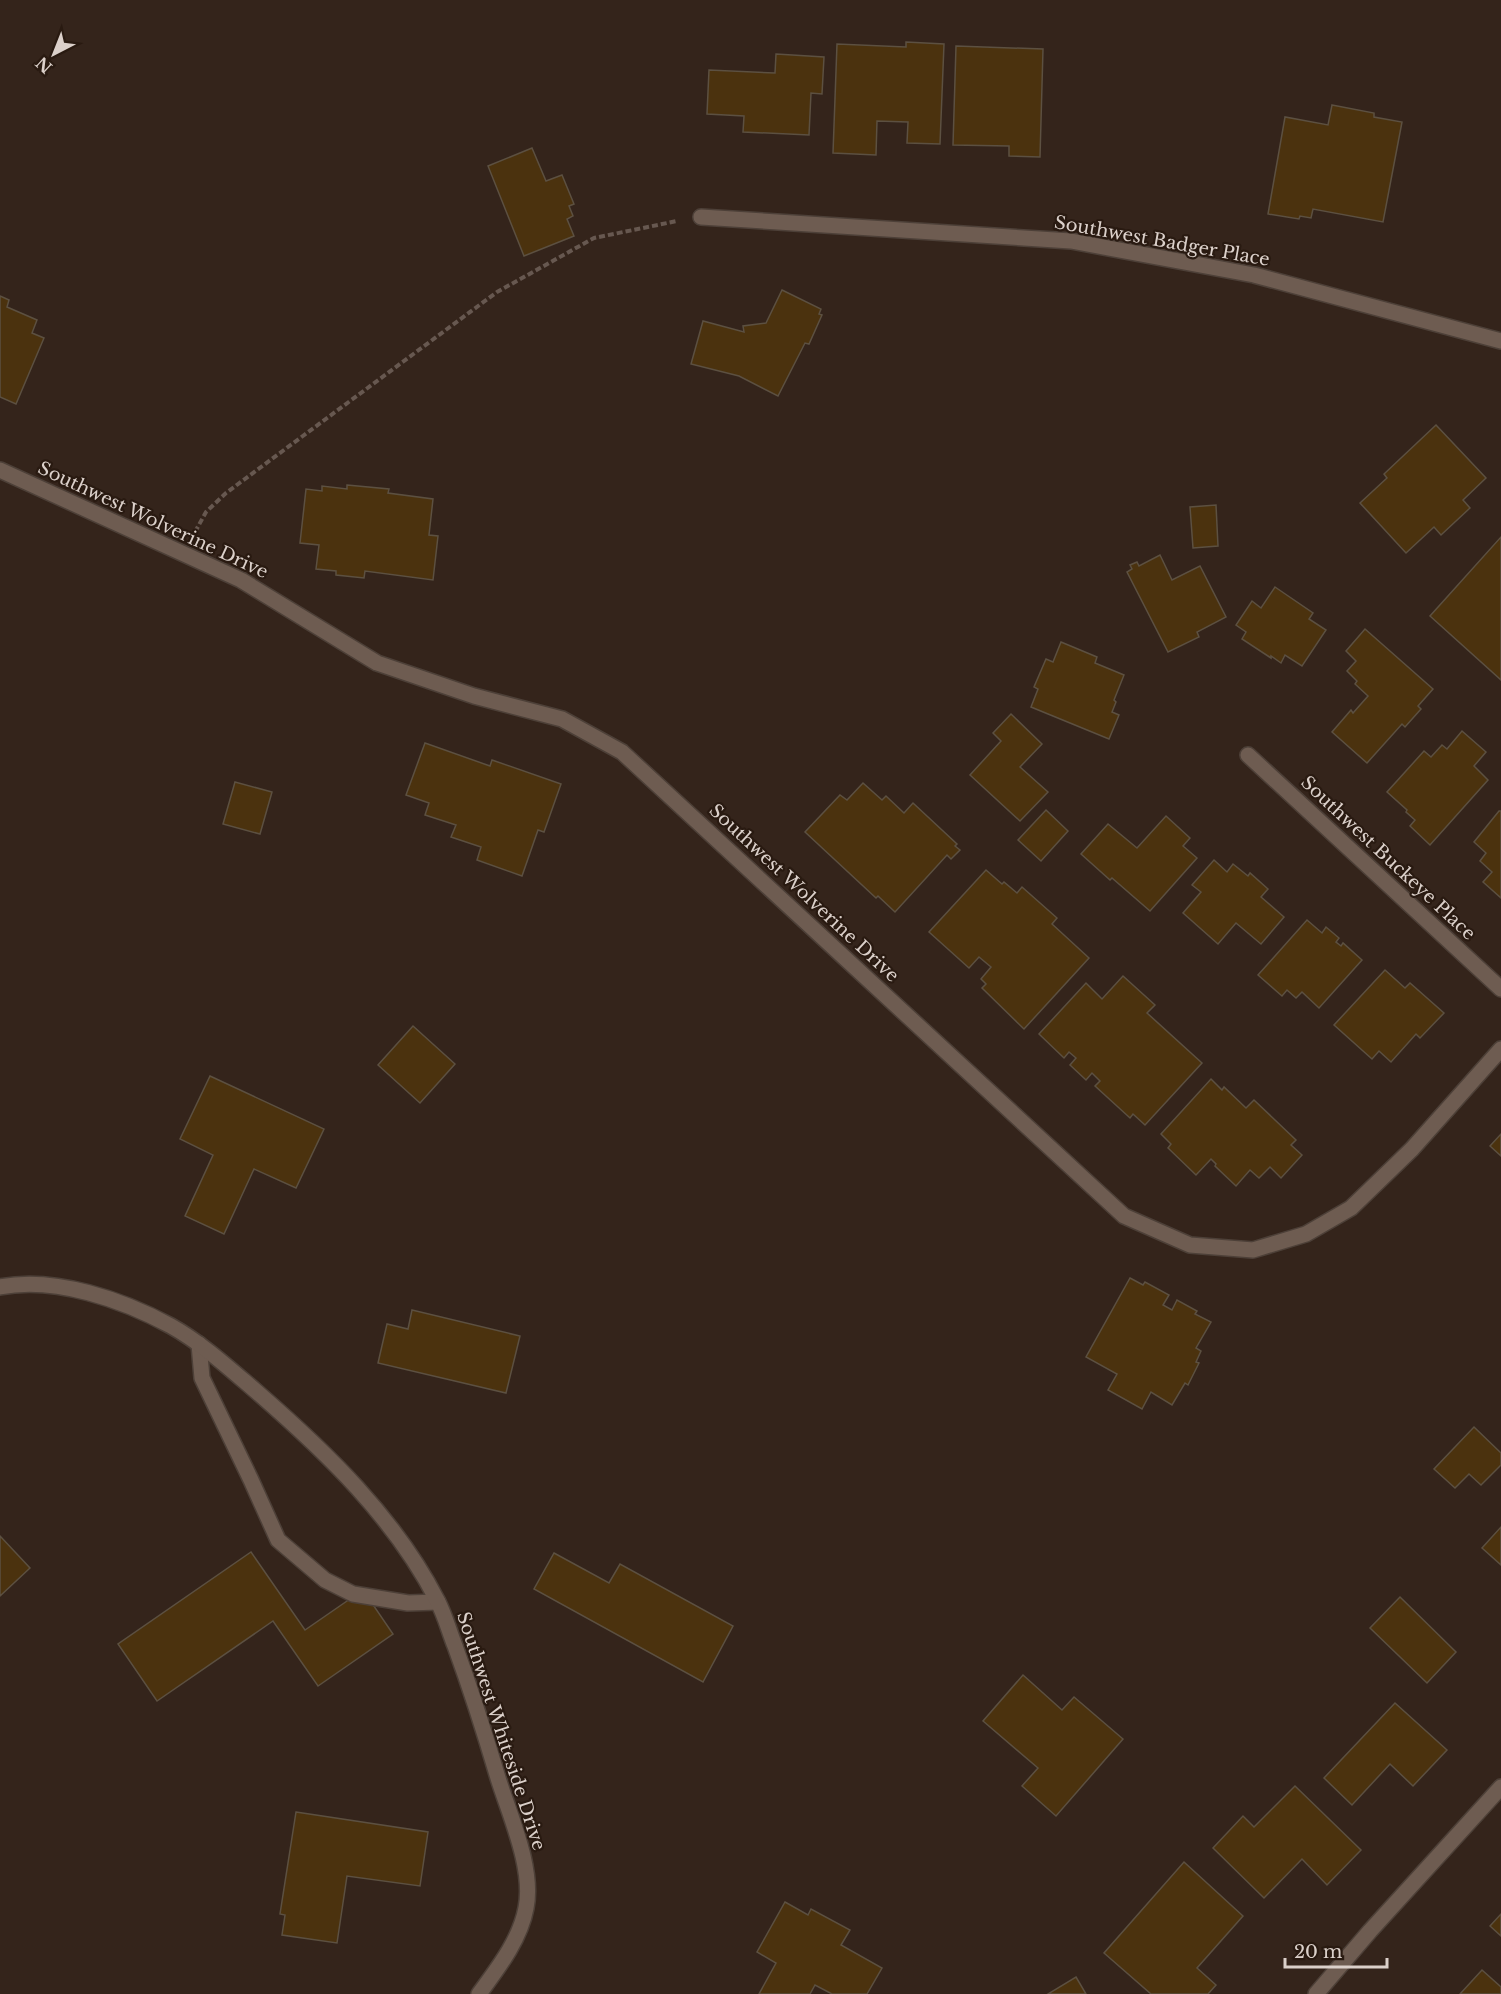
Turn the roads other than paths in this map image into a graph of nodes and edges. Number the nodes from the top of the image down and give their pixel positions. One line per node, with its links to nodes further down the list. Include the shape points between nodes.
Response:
1 (701, 217): 2 (street, Southwest Badger Place, via 1071,242 1254,275)
2 (1501, 341)
3 (0, 470): 6 (street, Southwest Wolverine Drive, via 241,580 377,663 474,696 562,719 622,752 1124,1216 1190,1245 1253,1250 1306,1234 1351,1208 1412,1149)
4 (1248, 755): 5 (street, Southwest Buckeye Place)
5 (1501, 989)
6 (1501, 1049)
7 (0, 1287): 8 (street, Southwest Whiteside Drive, via 56,1286 86,1293 134,1309)
8 (199, 1344): 9 (street, Southwest Whiteside Drive, via 294,1425 378,1510 405,1544); 9 (street, via 202,1378 278,1540 325,1580 353,1594 408,1603)
9 (438, 1602): 11 (street, Southwest Whiteside Drive, via 472,1690 526,1872 526,1907 515,1941)
10 (1501, 1787): 12 (street)
11 (479, 1994)
12 (1316, 1994)

